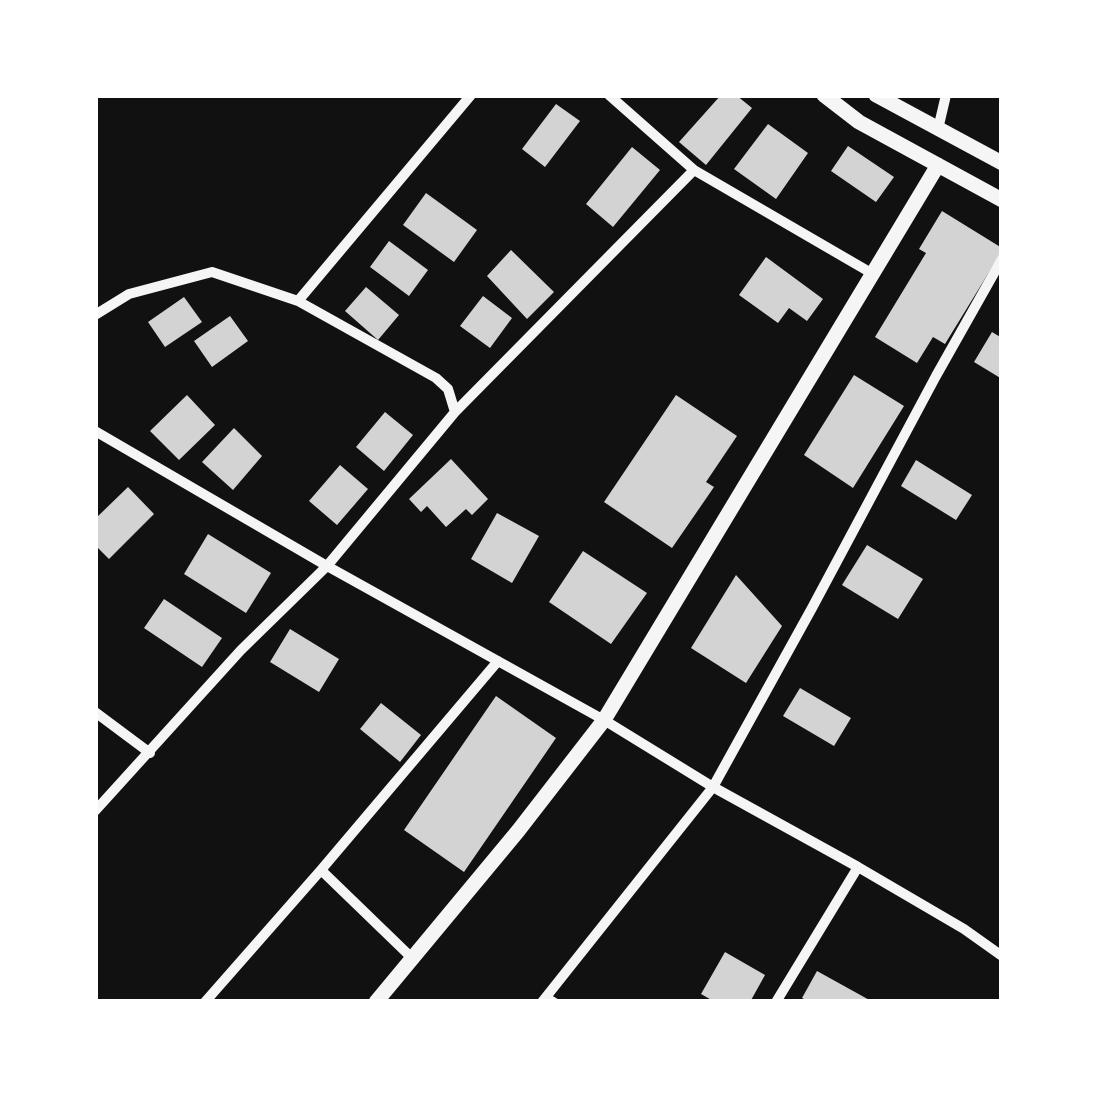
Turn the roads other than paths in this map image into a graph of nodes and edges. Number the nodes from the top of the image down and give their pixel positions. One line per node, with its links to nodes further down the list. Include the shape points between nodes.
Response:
1 (470, 95): 13 (street)
2 (609, 95): 9 (street)
3 (824, 95): 8 (street)
4 (876, 95): 6 (street)
5 (946, 95): 6 (street)
6 (938, 128): 7 (street)
7 (1002, 162)
8 (938, 164): 10 (street); 12 (street)
9 (694, 170): 12 (street); 15 (street)
10 (1002, 200)
11 (1002, 259): 22 (street)
12 (874, 274): 20 (street)
13 (298, 301): 14 (street, via 212,272 129,294); 15 (street, via 436,378 448,388)
14 (95, 315)
15 (455, 412): 17 (street)
16 (95, 431): 17 (street)
17 (327, 566): 18 (street); 21 (street)
18 (498, 661): 20 (street); 25 (street)
19 (95, 712): 21 (street)
20 (604, 720): 22 (street); 27 (street)
21 (150, 753): 23 (street)
22 (713, 787): 24 (street); 28 (street)
23 (95, 811)
24 (858, 867): 26 (street); 31 (street)
25 (321, 870): 27 (street); 29 (street)
26 (1002, 956)
27 (413, 959): 30 (street)
28 (549, 1000)
29 (205, 1002)
30 (376, 1002)
31 (776, 1002)

